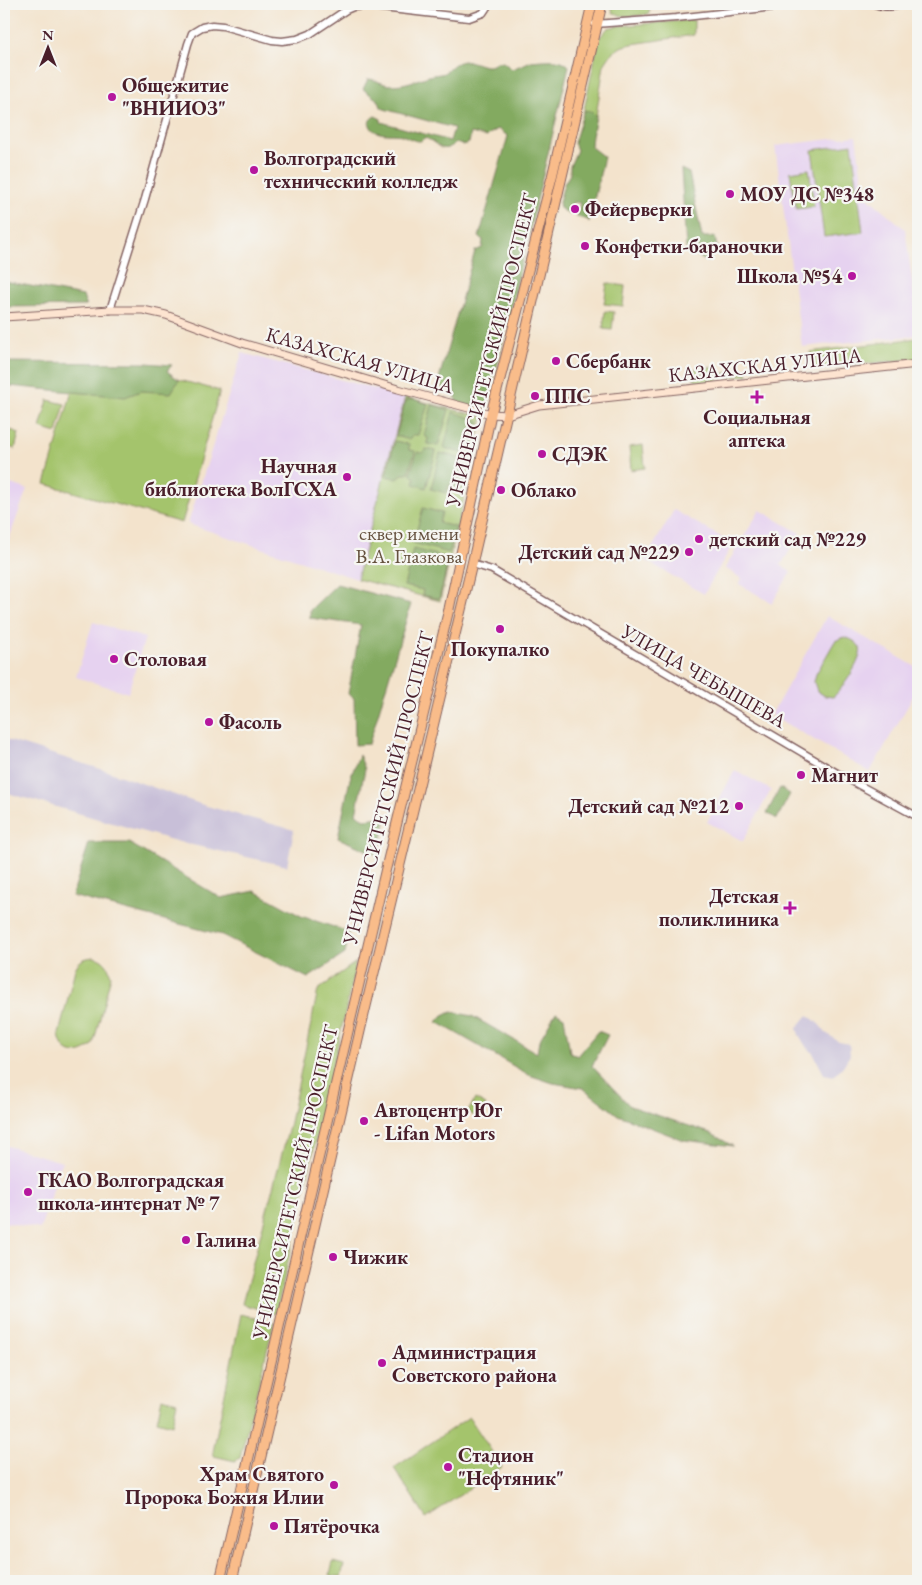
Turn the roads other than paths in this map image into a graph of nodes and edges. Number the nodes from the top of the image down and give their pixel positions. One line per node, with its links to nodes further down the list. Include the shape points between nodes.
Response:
1 (592, 4): 5 (highway, УНИВЕРСИТЕТСКИЙ ПРОСПЕКТ)
2 (602, 4): 5 (highway, УНИВЕРСИТЕТСКИЙ ПРОСПЕКТ)
3 (801, 4): 5 (street, via 676,18)
4 (489, 5): 6 (street, via 483,13 469,18 353,7 310,34 282,42 223,26 202,27 192,33)
5 (592, 23): 9 (highway, УНИВЕРСИТЕТСКИЙ ПРОСПЕКТ); 10 (highway, УНИВЕРСИТЕТСКИЙ ПРОСПЕКТ)
6 (110, 310): 7 (main road, КАЗАХСКАЯ УЛИЦА); 9 (main road, КАЗАХСКАЯ УЛИЦА, via 143,310 166,315 242,342)
7 (4, 317)
8 (918, 364): 10 (main road, КАЗАХСКАЯ УЛИЦА, via 540,405)
9 (491, 414): 10 (main road, КАЗАХСКАЯ УЛИЦА); 12 (highway, УНИВЕРСИТЕТСКИЙ ПРОСПЕКТ)
10 (507, 415): 11 (highway, УНИВЕРСИТЕТСКИЙ ПРОСПЕКТ)
11 (472, 564): 13 (highway, УНИВЕРСИТЕТСКИЙ ПРОСПЕКТ); 14 (street, УЛИЦА ЧЕБЫШЕВА, via 492,570 837,773)
12 (421, 726): 13 (highway, via 426,732); 15 (highway, УНИВЕРСИТЕТСКИЙ ПРОСПЕКТ)
13 (433, 728): 16 (highway, УНИВЕРСИТЕТСКИЙ ПРОСПЕКТ)
14 (918, 817)
15 (220, 1581)
16 (232, 1581)

